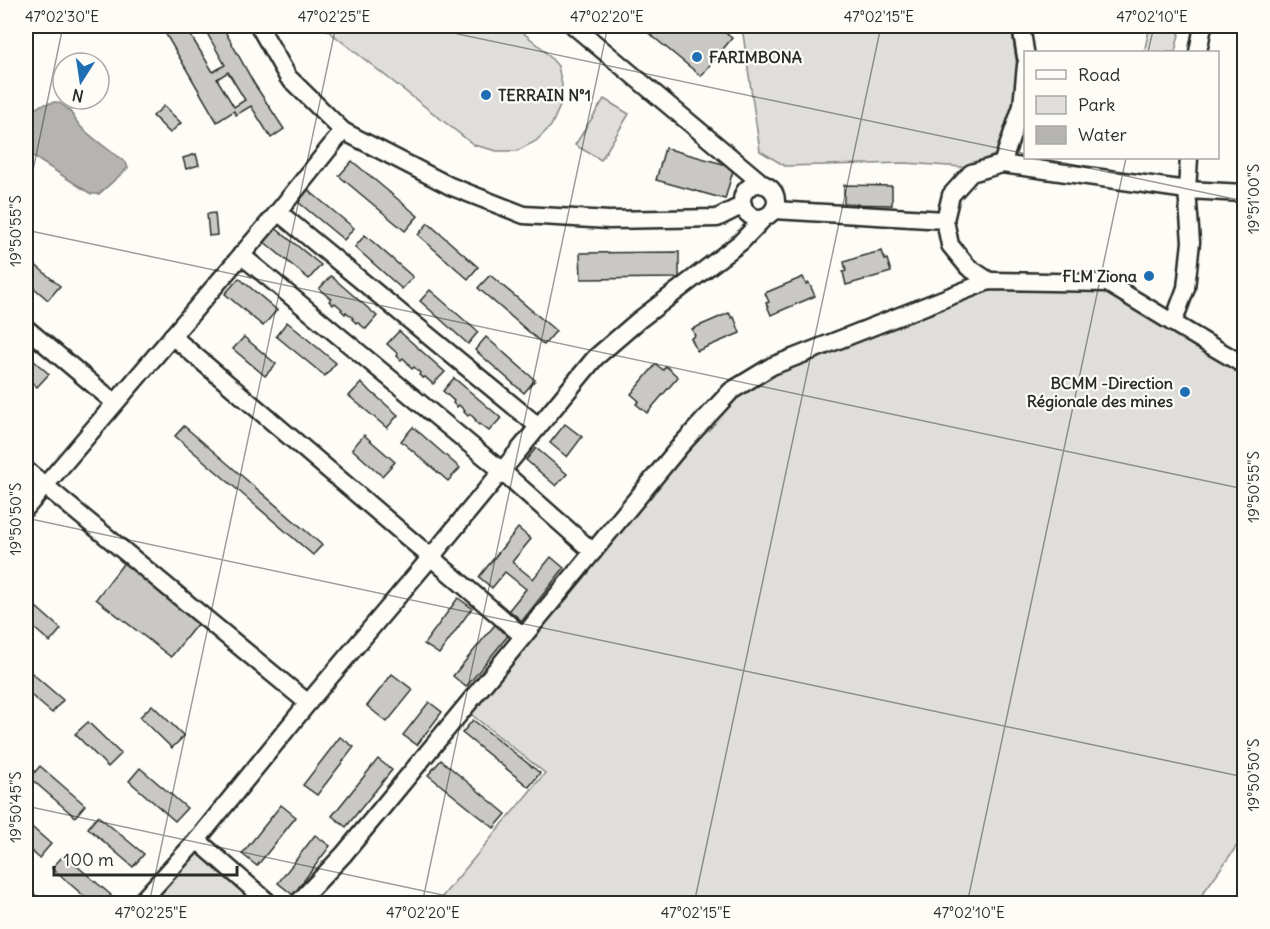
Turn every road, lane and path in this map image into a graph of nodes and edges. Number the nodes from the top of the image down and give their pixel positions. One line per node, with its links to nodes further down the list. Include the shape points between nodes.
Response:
1 (259, 26): 8 (street, via 288,77)
2 (574, 26): 11 (street)
3 (1021, 26): 5 (street)
4 (1203, 26): 6 (street)
5 (1025, 51)
6 (1198, 51)
7 (1024, 92): 10 (street, via 1023,106)
8 (343, 131): 14 (street, via 450,186 525,215 609,220 717,218); 15 (street)
9 (1189, 159): 12 (street)
10 (1002, 164): 12 (street); 17 (street, via 971,173 951,195)
11 (764, 185): 14 (street, via 748,189); 16 (street, via 775,195)
12 (1187, 190): 13 (street); 20 (street, via 1191,242 1186,288)
13 (1245, 193)
14 (743, 204): 16 (street, via 749,214 760,218)
15 (278, 212): 18 (street); 25 (street)
16 (770, 213): 17 (street); 25 (street, via 741,242 595,358)
17 (945, 219): 19 (street, via 950,245 968,267)
18 (241, 255): 22 (street); 27 (street)
19 (990, 280): 20 (street, via 1107,283); 30 (street, via 772,366 731,391)
20 (1173, 323): 23 (street)
21 (26, 328): 24 (street)
22 (172, 336): 24 (street); 31 (street)
23 (1245, 365)
24 (116, 403): 28 (street)
25 (538, 426): 27 (street)
26 (26, 470): 28 (street)
27 (502, 471): 30 (street); 31 (street)
28 (45, 485): 29 (street); 33 (street)
29 (26, 508)
30 (593, 552): 32 (street)
31 (431, 557): 32 (street); 33 (street)
32 (523, 636): 37 (street, via 344,854)
33 (308, 703): 34 (street)
34 (197, 840): 35 (street); 36 (street)
35 (140, 903)
36 (270, 903)
37 (297, 903)

